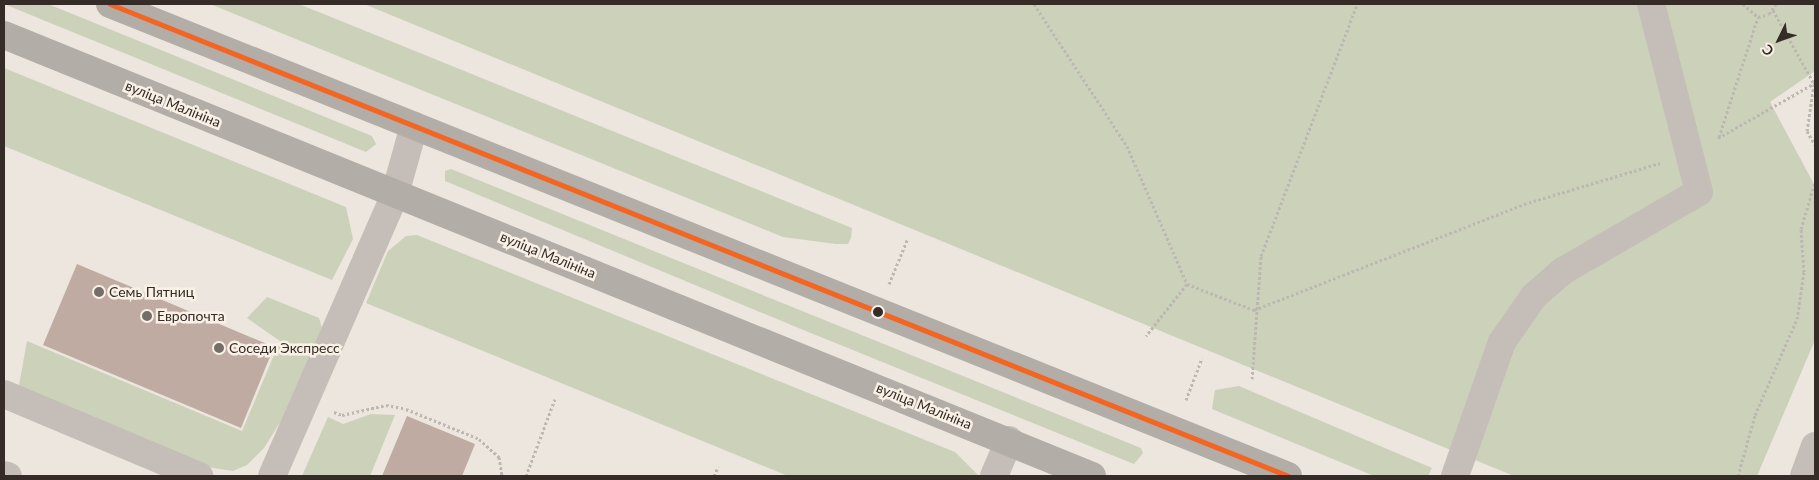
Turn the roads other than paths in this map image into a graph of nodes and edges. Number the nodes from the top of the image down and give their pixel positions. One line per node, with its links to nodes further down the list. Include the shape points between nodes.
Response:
1 (110, 4): 4 (main road)
2 (1651, 4): 16 (street, via 1699,192 1563,271 1534,296 1502,342)
3 (4, 35): 5 (main road, вуліца Малініна)
4 (414, 126): 5 (street); 15 (main road)
5 (395, 194): 7 (main road, вуліца Малініна); 12 (street)
6 (4, 394): 11 (street)
7 (1009, 440): 13 (street); 14 (main road, вуліца Малініна)
8 (1815, 446): 17 (street)
9 (4, 474): 10 (street)
10 (8, 476)
11 (199, 476)
12 (272, 476)
13 (994, 476)
14 (1092, 476)
15 (1288, 476)
16 (1455, 476)
17 (1804, 476)

